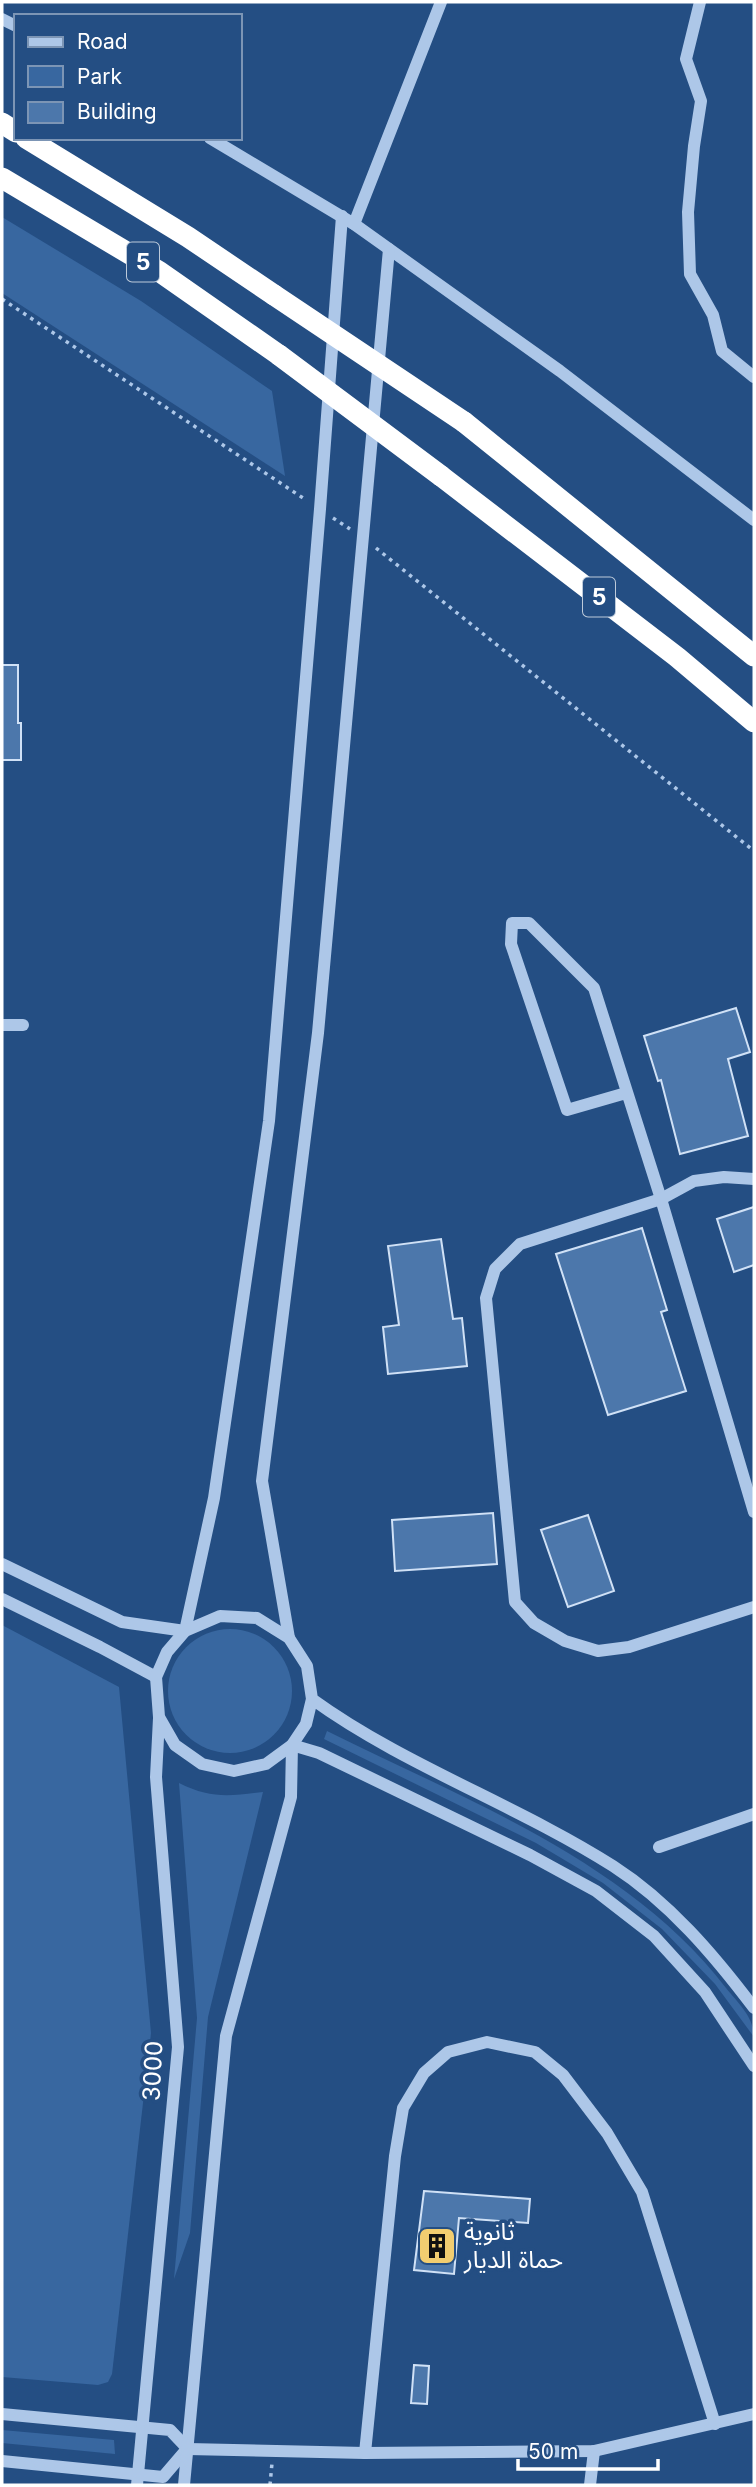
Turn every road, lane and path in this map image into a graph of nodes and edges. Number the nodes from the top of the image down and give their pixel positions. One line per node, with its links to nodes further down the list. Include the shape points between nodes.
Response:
1 (441, 2): 7 (street)
2 (700, 2): 10 (street, via 686,59 701,102 688,212 690,274 713,315 722,351)
3 (29, 140): 14 (highway, 5, bridge, via 188,237 464,422)
4 (212, 140): 6 (street)
5 (2, 178): 15 (highway, 5, bridge, via 160,272 279,355 677,657)
6 (342, 216): 7 (street); 11 (street)
7 (354, 224): 8 (street)
8 (389, 248): 12 (street); 13 (street)
9 (2, 299): 11 (path)
10 (754, 377)
11 (320, 509): 13 (path); 26 (street, via 269,1121 214,1498)
12 (754, 520)
13 (361, 537): 16 (path); 27 (street, via 318,1032 262,1480)
14 (754, 656)
15 (754, 722)
16 (754, 851)
17 (2, 1025): 18 (street)
18 (23, 1025)
19 (626, 1093): 19 (street, via 594,988 529,923 512,923 511,944 567,1110); 21 (street)
20 (754, 1179): 21 (street, via 694,1181)
21 (661, 1199): 22 (street); 25 (street, via 520,1244 495,1269 486,1298 515,1602 544,1629 598,1651 629,1647)
22 (754, 1512)
23 (2, 1564): 26 (street, via 122,1622)
24 (2, 1599): 28 (street)
25 (754, 1607)
26 (185, 1631): 27 (street, via 220,1616 232,1616 257,1618); 28 (street, via 167,1652)
27 (289, 1638): 29 (street, via 307,1666)
28 (156, 1677): 30 (street)
29 (312, 1699): 31 (street, via 306,1724); 34 (street, via 344,1722 614,1867 674,1915)
30 (159, 1717): 31 (street, via 176,1745 202,1765 234,1771 266,1764); 39 (street, 3000, via 156,1777 178,2048)
31 (292, 1745): 35 (street, via 332,1759 596,1891 654,1936 705,1993); 40 (street, via 291,1797 226,2036)
32 (754, 1814): 33 (street)
33 (659, 1847)
34 (754, 2008)
35 (754, 2066)
36 (2, 2414): 39 (street)
37 (754, 2414): 38 (street)
38 (715, 2424): 41 (street); 42 (street, via 642,2192 607,2133 563,2076 535,2052 486,2042 448,2052 424,2073 403,2108)
39 (142, 2428): 40 (street, via 170,2430); 44 (street, 3000)
40 (187, 2449): 42 (street); 44 (street, via 163,2477); 45 (street)
41 (594, 2451): 42 (street); 46 (street)
42 (365, 2453)
43 (2, 2461): 44 (street)
44 (137, 2480)
45 (184, 2485)
46 (590, 2485)

